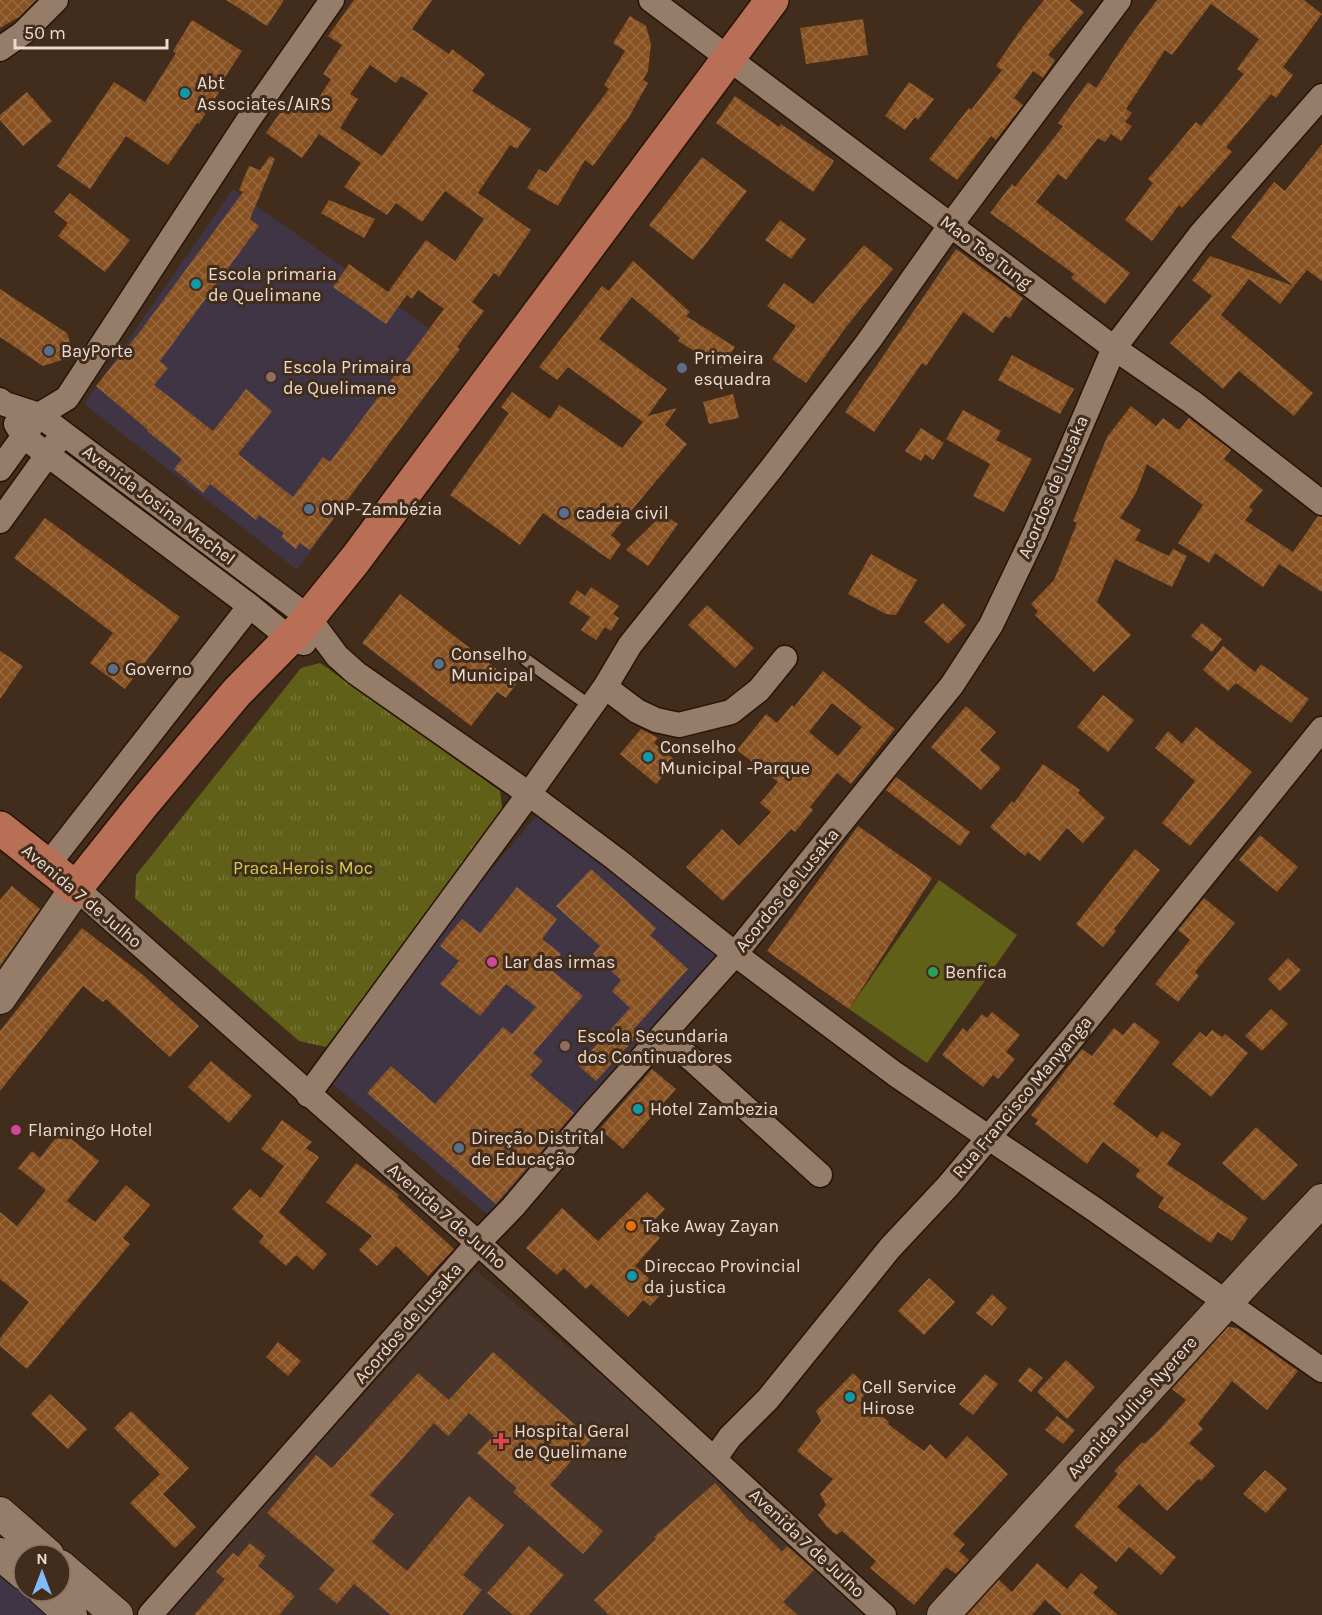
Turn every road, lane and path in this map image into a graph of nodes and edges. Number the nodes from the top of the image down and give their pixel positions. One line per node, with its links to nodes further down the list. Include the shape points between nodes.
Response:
1 (56, 0): 6 (street, via 23,33)
2 (332, 0): 11 (street)
3 (651, 0): 7 (street, Mao Tse Tung)
4 (772, 0): 7 (main road)
5 (1119, 0): 9 (street)
6 (0, 49)
7 (729, 58): 9 (street, Mao Tse Tung); 21 (main road, via 355,560)
8 (1322, 96): 10 (street, Acordos de Lusaka, via 1200,235)
9 (950, 226): 10 (street, Mao Tse Tung); 24 (street, via 848,369 630,645)
10 (1114, 348): 18 (street, Mao Tse Tung, via 1192,402); 31 (street, Acordos de Lusaka, via 991,625 952,685)
11 (67, 398): 13 (street); 14 (street)
12 (3, 402): 13 (street, Avenida Josina Machel); 15 (street, Avenida Josina Machel)
13 (39, 415): 14 (street, Avenida Josina Machel); 15 (street)
14 (63, 433): 16 (street); 21 (street, Avenida Josina Machel)
15 (24, 437): 16 (street, Avenida Josina Machel); 17 (street)
16 (47, 455): 19 (street); 20 (street, Avenida Josina Machel)
17 (0, 469)
18 (1322, 503)
19 (0, 521)
20 (250, 606): 21 (street, Avenida Josina Machel); 29 (street)
21 (299, 627): 27 (street, via 356,673); 30 (main road, via 230,701)
22 (785, 658): 24 (street, via 759,690 731,712 679,725 637,711)
23 (526, 660): 25 (lane)
24 (605, 687): 25 (street)
25 (590, 706): 27 (street)
26 (1322, 729): 35 (street, Rua Francisco Manyanga)
27 (529, 794): 31 (street); 34 (street)
28 (0, 828): 29 (main road, Avenida 7 de Julho)
29 (47, 866): 30 (main road, Avenida 7 de Julho)
30 (76, 888): 32 (street); 34 (street, Avenida 7 de Julho)
31 (735, 954): 33 (street, Acordos de Lusaka); 35 (street, via 895,1074)
32 (0, 998)
33 (663, 1036): 36 (street); 38 (street, Acordos de Lusaka)
34 (308, 1095): 38 (street, Avenida 7 de Julho)
35 (988, 1136): 39 (street); 41 (street, Rua Francisco Manyanga)
36 (820, 1175)
37 (1322, 1200): 39 (street, Avenida Julius Nyerere)
38 (478, 1244): 41 (street, Avenida 7 de Julho); 50 (street, Acordos de Lusaka)
39 (1226, 1301): 40 (street); 52 (street, Avenida Julius Nyerere)
40 (1322, 1370)
41 (715, 1458): 51 (street, Avenida 7 de Julho)
42 (0, 1513): 43 (street)
43 (34, 1543)
44 (0, 1554): 45 (street)
45 (12, 1564)
46 (72, 1576): 49 (street)
47 (58, 1603): 48 (street)
48 (71, 1615)
49 (117, 1615)
50 (150, 1615)
51 (885, 1615)
52 (943, 1615)

